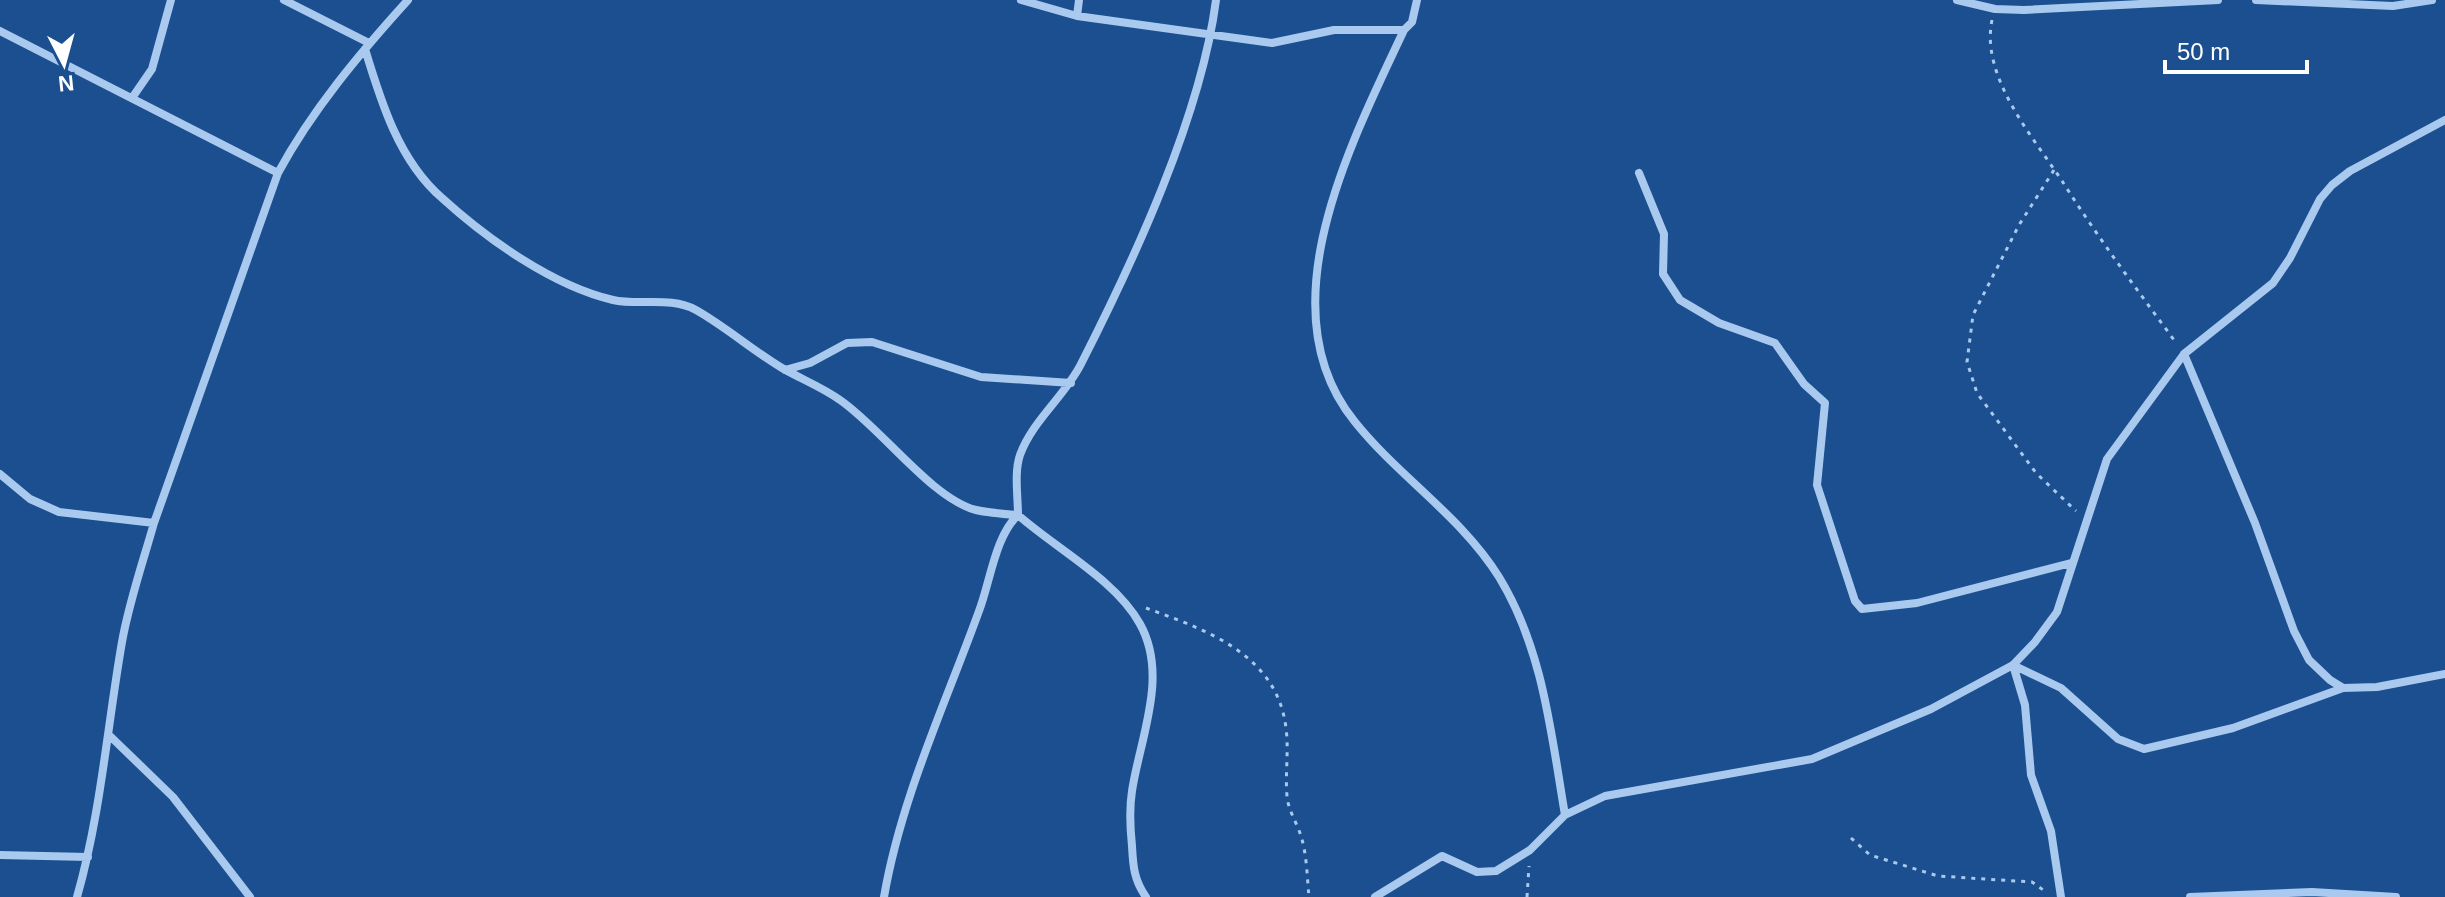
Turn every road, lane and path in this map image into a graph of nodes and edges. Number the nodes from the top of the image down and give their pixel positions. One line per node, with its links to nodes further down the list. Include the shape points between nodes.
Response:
1 (171, 0): 18 (street, via 152,69)
2 (284, 0): 17 (street)
3 (408, 0): 17 (street)
4 (1021, 0): 13 (street)
5 (1079, 0): 13 (street)
6 (1216, 0): 16 (street)
7 (1417, 0): 14 (street, via 1412,22)
8 (1957, 0): 12 (street)
9 (2218, 0): 12 (street)
10 (2256, 0): 11 (street, via 2393,6)
11 (2432, 0)
12 (1995, 9): 20 (path, via 1990,48 1994,64 2027,131)
13 (1077, 16): 16 (street)
14 (1404, 30): 16 (street, via 1334,30 1272,43); 36 (street, via 1345,161 1326,227 1314,279 1322,362 1334,395 1354,422 1467,534 1524,623 1538,668)
15 (0, 31): 18 (street)
16 (1212, 34): 25 (street, via 1147,221)
17 (367, 46): 21 (street, via 299,136); 24 (street, via 392,127 421,177 442,199 563,283 622,302 684,304)
18 (132, 98): 21 (street)
19 (2445, 120): 23 (street, via 2332,185 2273,283)
20 (2054, 170): 23 (path); 28 (path, via 1973,315 1967,362 1977,393 2036,473)
21 (278, 173): 29 (street)
22 (1639, 173): 30 (street, via 1661,225 1663,274 1680,300 1719,323 1775,343 1825,403 1817,485 1862,609 1917,603)
23 (2184, 354): 28 (street, via 2107,459); 34 (street, via 2294,631 2309,660)
24 (785, 370): 25 (street, via 847,343 872,342 981,377); 27 (street, via 839,399 934,487 961,504)
25 (1071, 383): 27 (street, via 1019,456)
26 (0, 474): 29 (street, via 30,499 59,512)
27 (1018, 515): 43 (street, via 998,553 933,726); 44 (street, via 1094,572 1144,632 1153,690 1129,812 1135,881)
28 (2084, 519): 30 (street)
29 (154, 523): 35 (street, via 122,641)
30 (2071, 563): 32 (street, via 2057,612)
31 (1144, 607): 45 (path, via 1216,634 1245,652 1265,677 1286,728 1287,799 1302,838)
32 (2013, 665): 34 (street, via 2061,688 2118,739 2144,749 2233,728); 36 (street, via 1931,709 1812,759 1635,789); 49 (street, via 2025,705 2031,775 2051,831)
33 (2445, 674): 34 (street)
34 (2343, 688)
35 (110, 736): 40 (street); 42 (street, via 173,797)
36 (1565, 815): 38 (street)
37 (1851, 838): 48 (path, via 1870,855 1938,876 2032,882)
38 (1530, 850): 46 (street, via 1488,872 1442,856); 47 (path)
39 (0, 855): 40 (street)
40 (88, 857): 41 (street)
41 (77, 897)
42 (250, 897)
43 (884, 897)
44 (1146, 897)
45 (1309, 897)
46 (1375, 897)
47 (1527, 897)
48 (2052, 897)
49 (2061, 897)
50 (2190, 897): 51 (street, via 2312,892)
51 (2396, 897)

